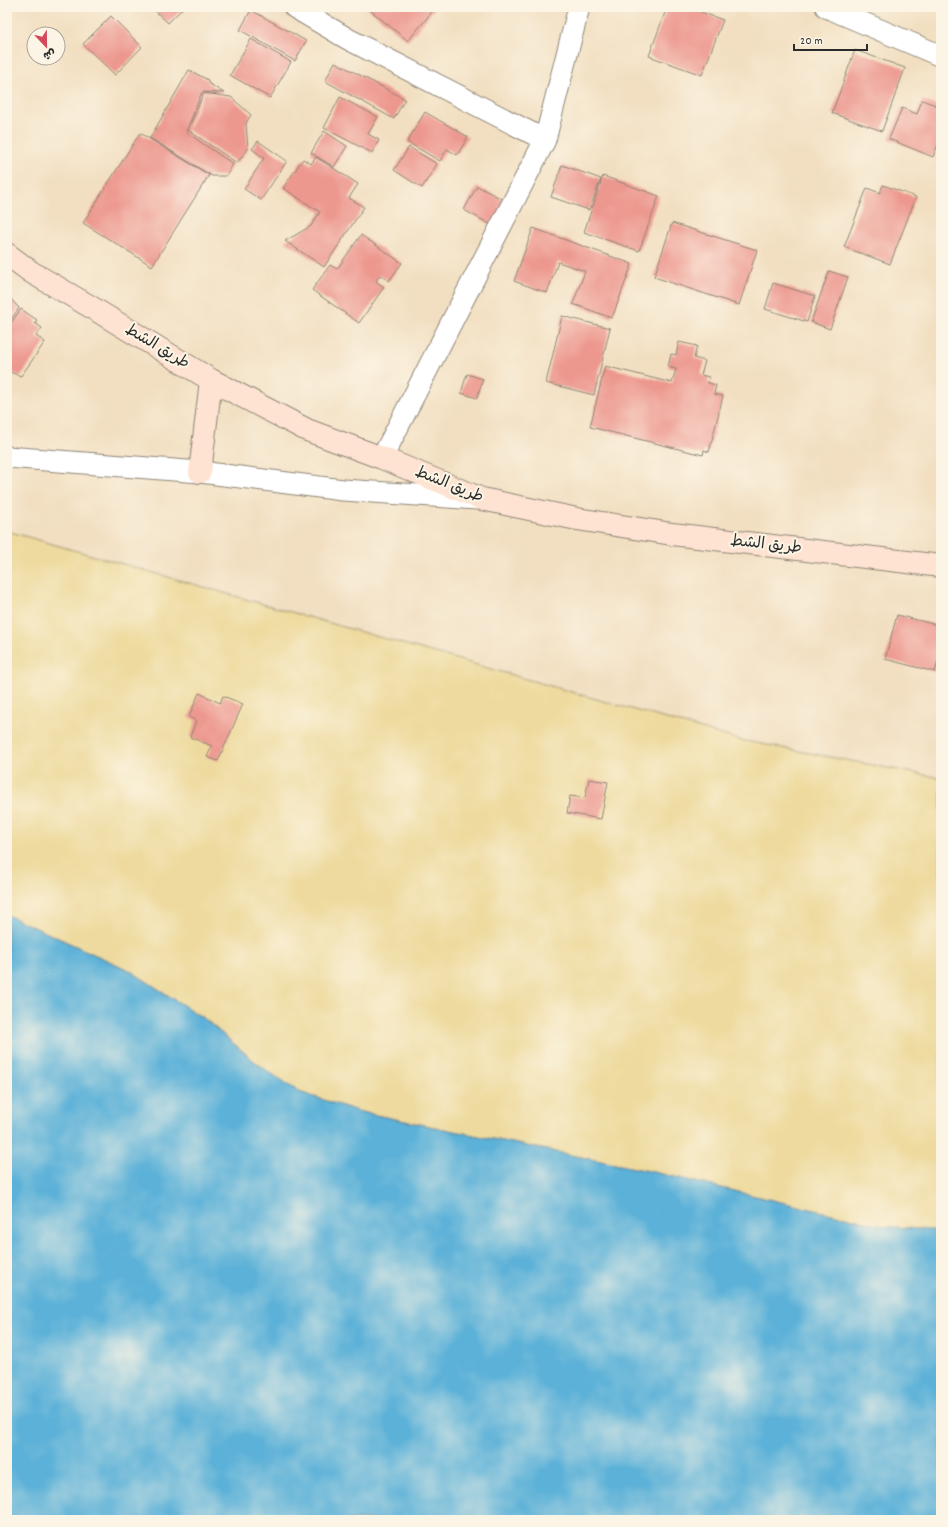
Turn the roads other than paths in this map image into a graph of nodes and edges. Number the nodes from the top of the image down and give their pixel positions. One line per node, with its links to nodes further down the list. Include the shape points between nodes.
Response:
1 (294, 7): 5 (street, via 348,39)
2 (579, 7): 5 (street)
3 (826, 7): 4 (street)
4 (941, 56)
5 (545, 140): 9 (street)
6 (7, 254): 7 (main road, طريق الشط, via 30,272)
7 (211, 380): 9 (main road, طريق الشط, via 307,430); 10 (main road)
8 (7, 457): 10 (street)
9 (382, 458): 11 (main road, طريق الشط)
10 (200, 472): 11 (street, via 343,490)
11 (482, 499): 12 (main road, طريق الشط, via 577,520 672,534)
12 (941, 566)

